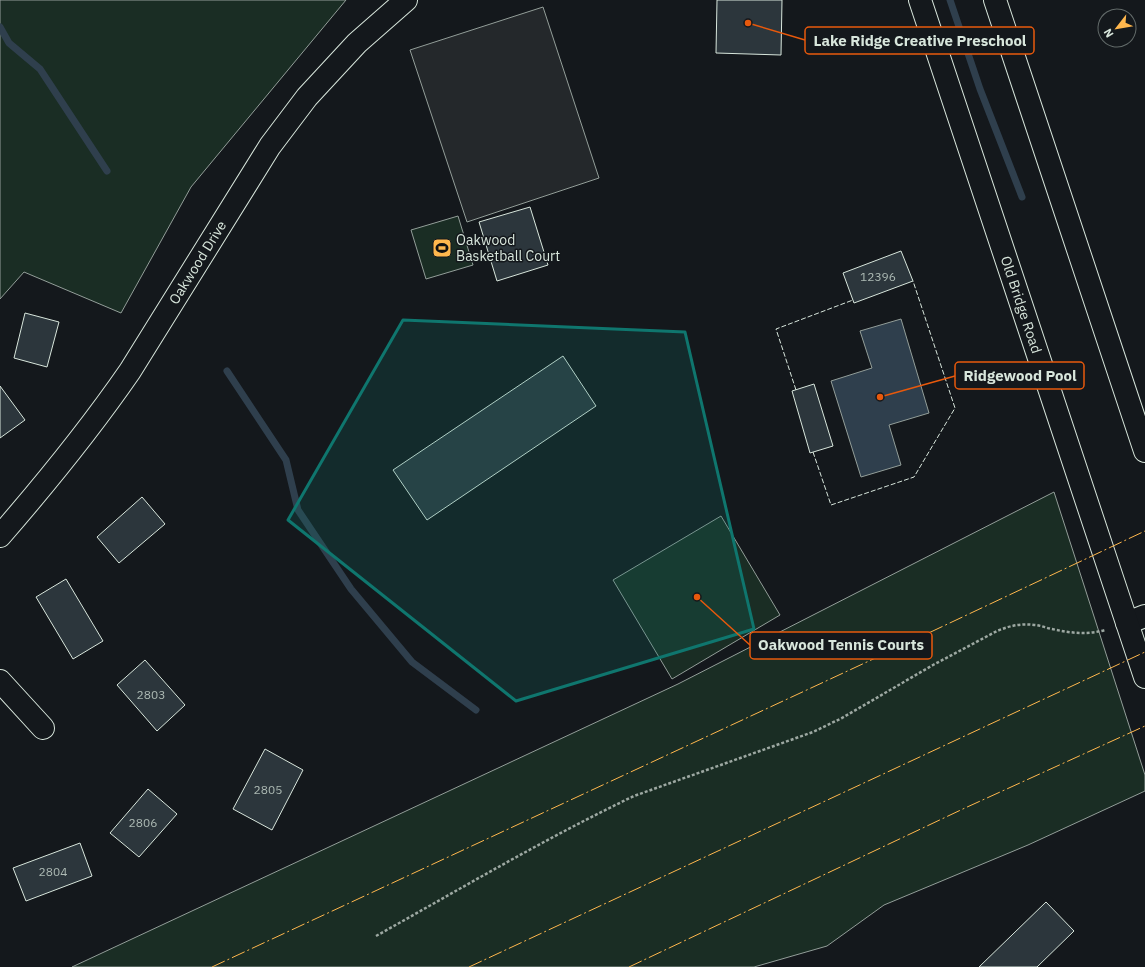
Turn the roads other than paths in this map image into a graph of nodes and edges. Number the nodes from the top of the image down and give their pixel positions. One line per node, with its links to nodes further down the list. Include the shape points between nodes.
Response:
1 (406, 0): 5 (main road, Oakwood Drive, via 357,43 307,97 270,146 130,371 42,488)
2 (920, 0): 6 (main road, Old Bridge Road)
3 (995, 0): 4 (main road)
4 (1145, 451)
5 (0, 536)
6 (1136, 620): 7 (main road, Old Bridge Road)
7 (1145, 676)
8 (0, 681): 9 (main road)
9 (43, 728)

